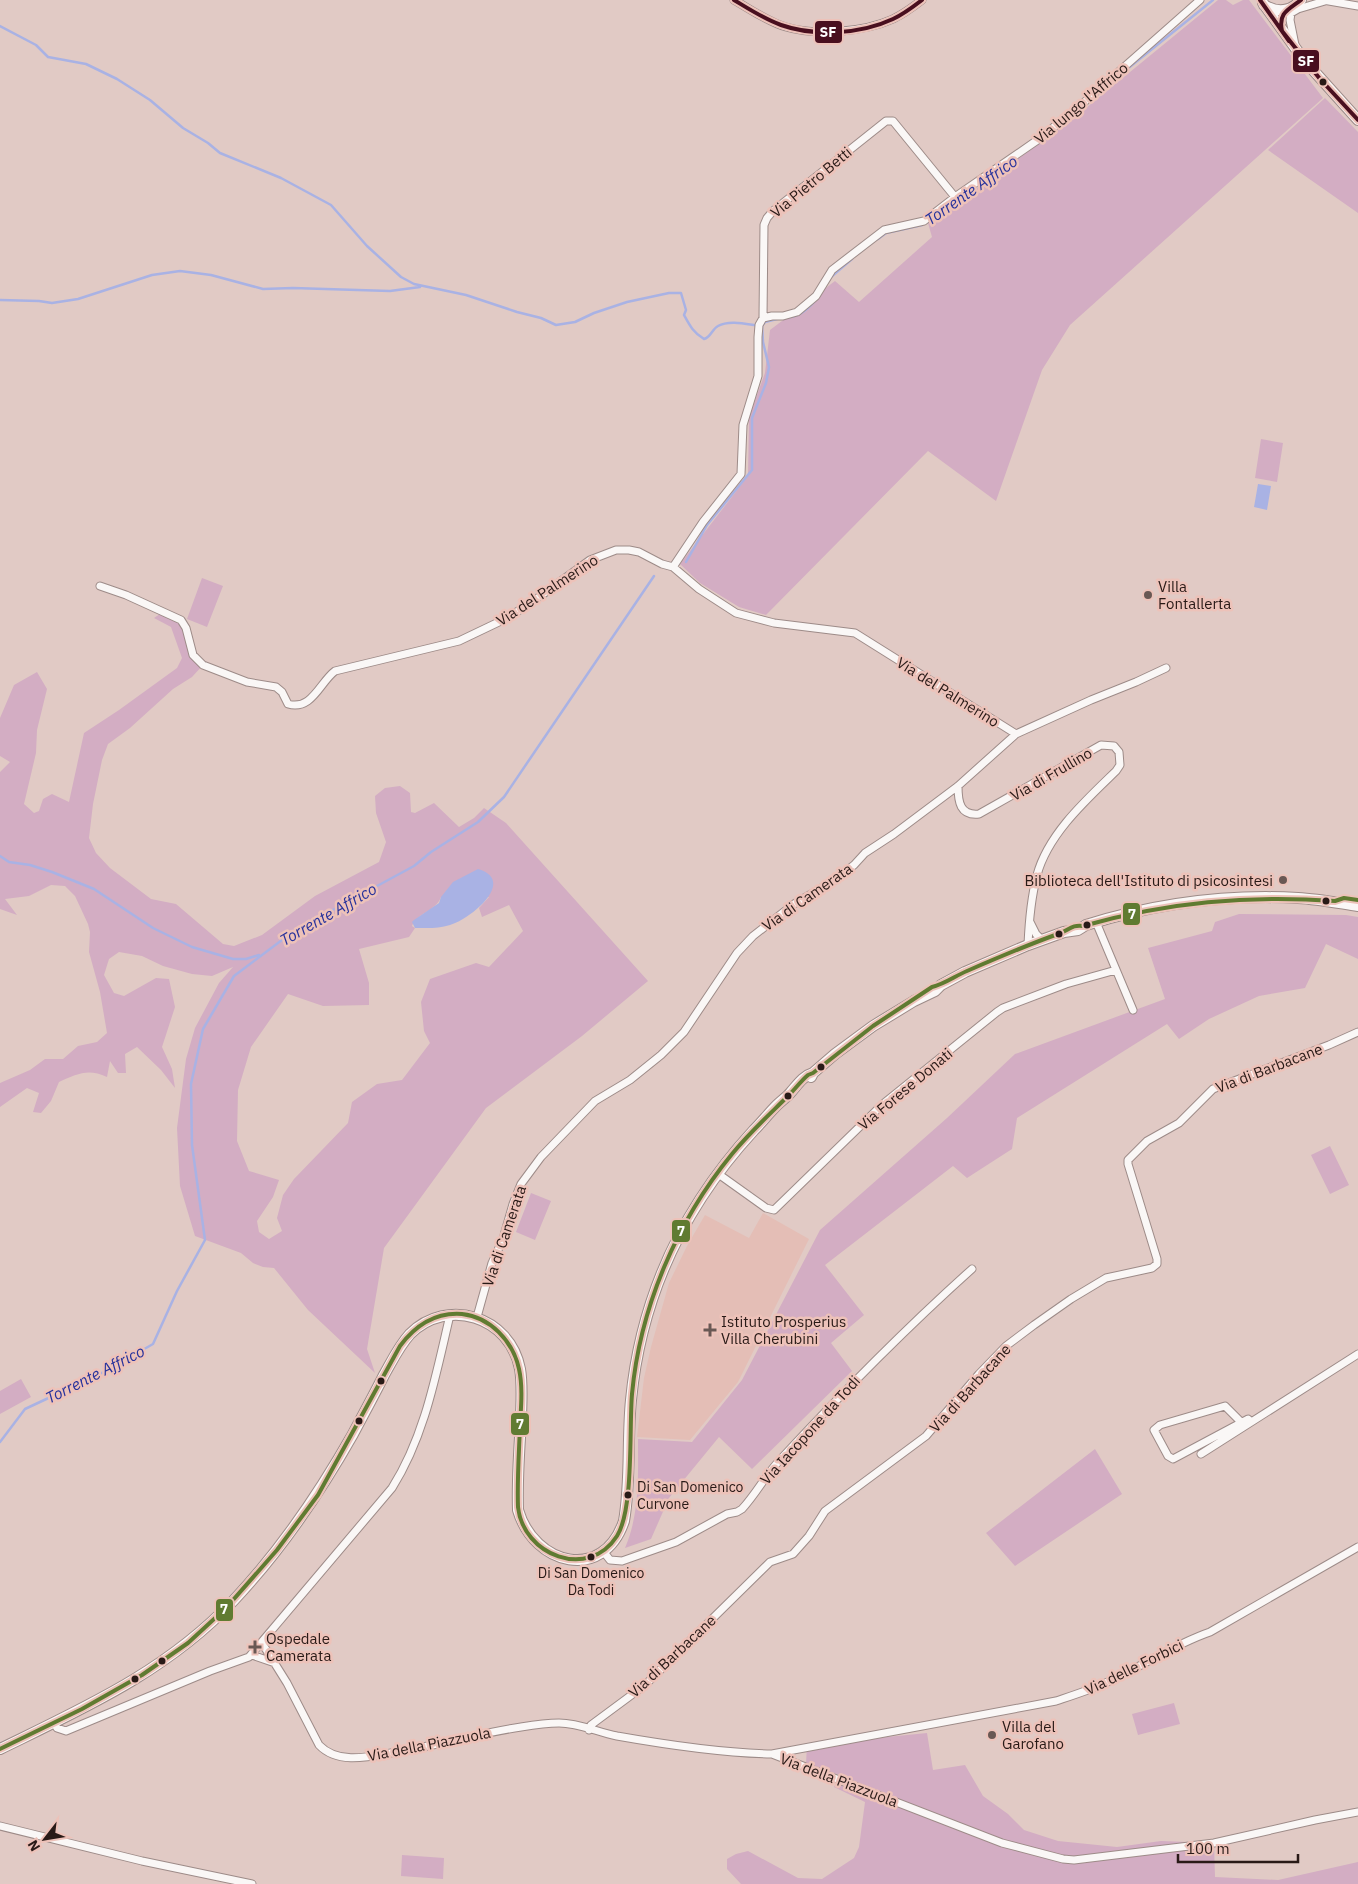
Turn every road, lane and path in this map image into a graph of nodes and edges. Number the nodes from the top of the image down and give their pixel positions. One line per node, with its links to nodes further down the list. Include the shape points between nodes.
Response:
1 (734, 0): 2 (street, via 781,26 824,32 863,28 890,20)
2 (922, 0)
3 (1200, 0): 12 (street, Via lungo l'Affrico, via 1081,106)
4 (1301, 0): 8 (main road)
5 (1324, 0): 7 (street); 8 (street)
6 (1261, 2): 8 (main road, via 1274,10); 9 (main road)
7 (1358, 6)
8 (1290, 10): 9 (main road, via 1280,19); 10 (street)
9 (1282, 31): 10 (main road)
10 (1299, 55): 11 (main road)
11 (1358, 120)
12 (955, 197): 13 (street, Via lungo l'Affrico, via 924,221 884,230 832,270 816,296 797,312); 13 (street, Via Pietro Betti, via 893,121 886,121 766,218)
13 (763, 318): 14 (street, via 759,325 758,376 743,425 740,474)
14 (674, 567): 15 (street, Via del Palmerino, via 639,552 616,550 603,554 528,605 475,634 439,647 335,671 326,677 318,692 308,701 295,706 288,704 276,687 247,682 202,665 193,654 181,620); 17 (street, Via del Palmerino, via 705,593 736,612 774,623 855,633)
15 (100, 586)
16 (1166, 668): 17 (street, Via di Camerata)
17 (1016, 734): 18 (street, Via di Camerata)
18 (958, 786): 22 (street, Via di Frullino, via 962,809 966,813 979,814 1101,745 1114,746 1119,752 1120,766 1116,772 1068,818 1045,856 1037,874); 32 (street, Via di Camerata, via 865,853 832,882 794,904 752,936 737,952 684,1032 630,1080 595,1101 541,1157 521,1184 492,1263)
19 (1358, 900): 20 (main road, via 1344,898)
20 (1335, 901): 21 (main road); 23 (main road, via 1268,897 1217,900 1156,908)
21 (1358, 906)
22 (1029, 919): 24 (street); 25 (street, Via di Frullino)
23 (1096, 922): 24 (main road, via 1083,926 1077,924); 26 (street)
24 (1041, 940): 25 (main road)
25 (1028, 944): 29 (main road, via 965,972 873,1026 795,1086)
26 (1116, 970): 27 (street); 29 (street, Via Forese Donati, via 1066,984 997,1012 883,1104 774,1210 766,1208)
27 (1133, 1010)
28 (1358, 1032): 43 (street, Via di Barbacane, via 1213,1089 1179,1123 1147,1141 1132,1154 1128,1164 1157,1264 1152,1268 1106,1278 1006,1346 926,1436 825,1511 792,1554 770,1562 645,1684 591,1725)
29 (717, 1174): 38 (main road, via 685,1224 652,1300 633,1383 624,1521 616,1537)
30 (972, 1269): 38 (street, Via Iacopone da Todi, via 848,1386 765,1477 742,1509 676,1542 622,1562 610,1560)
31 (450, 1315): 32 (main road); 39 (street, via 421,1430 400,1476); 42 (main road, via 418,1326 399,1348 324,1484 261,1570 233,1601 163,1662 108,1696)
32 (477, 1317): 38 (main road, via 503,1335 520,1367 518,1510 522,1524 529,1535 554,1555 583,1560)
33 (1358, 1354): 35 (street)
34 (1241, 1422): 34 (street, via 1225,1406 1160,1425 1154,1430 1168,1456 1173,1459); 35 (street, via 1248,1419)
35 (1251, 1422): 36 (street)
36 (1201, 1454)
37 (1358, 1547): 45 (street, Via delle Forbici, via 1210,1632 1088,1690 1056,1701)
38 (603, 1551)
39 (262, 1643): 40 (street); 41 (street, Via della Piazzuola)
40 (252, 1655): 41 (street); 42 (street, via 66,1731)
41 (275, 1663): 43 (street, Via della Piazzuola, via 319,1745 326,1752 342,1757 390,1753 540,1724 559,1723 583,1726)
42 (54, 1723): 44 (main road)
43 (589, 1730): 45 (street, Via della Piazzuola, via 739,1753)
44 (0, 1749)
45 (772, 1754): 46 (street, Via della Piazzuola, via 1002,1842 1063,1859 1085,1860 1214,1843)
46 (1358, 1812)
47 (0, 1826): 48 (street)
48 (252, 1884)

